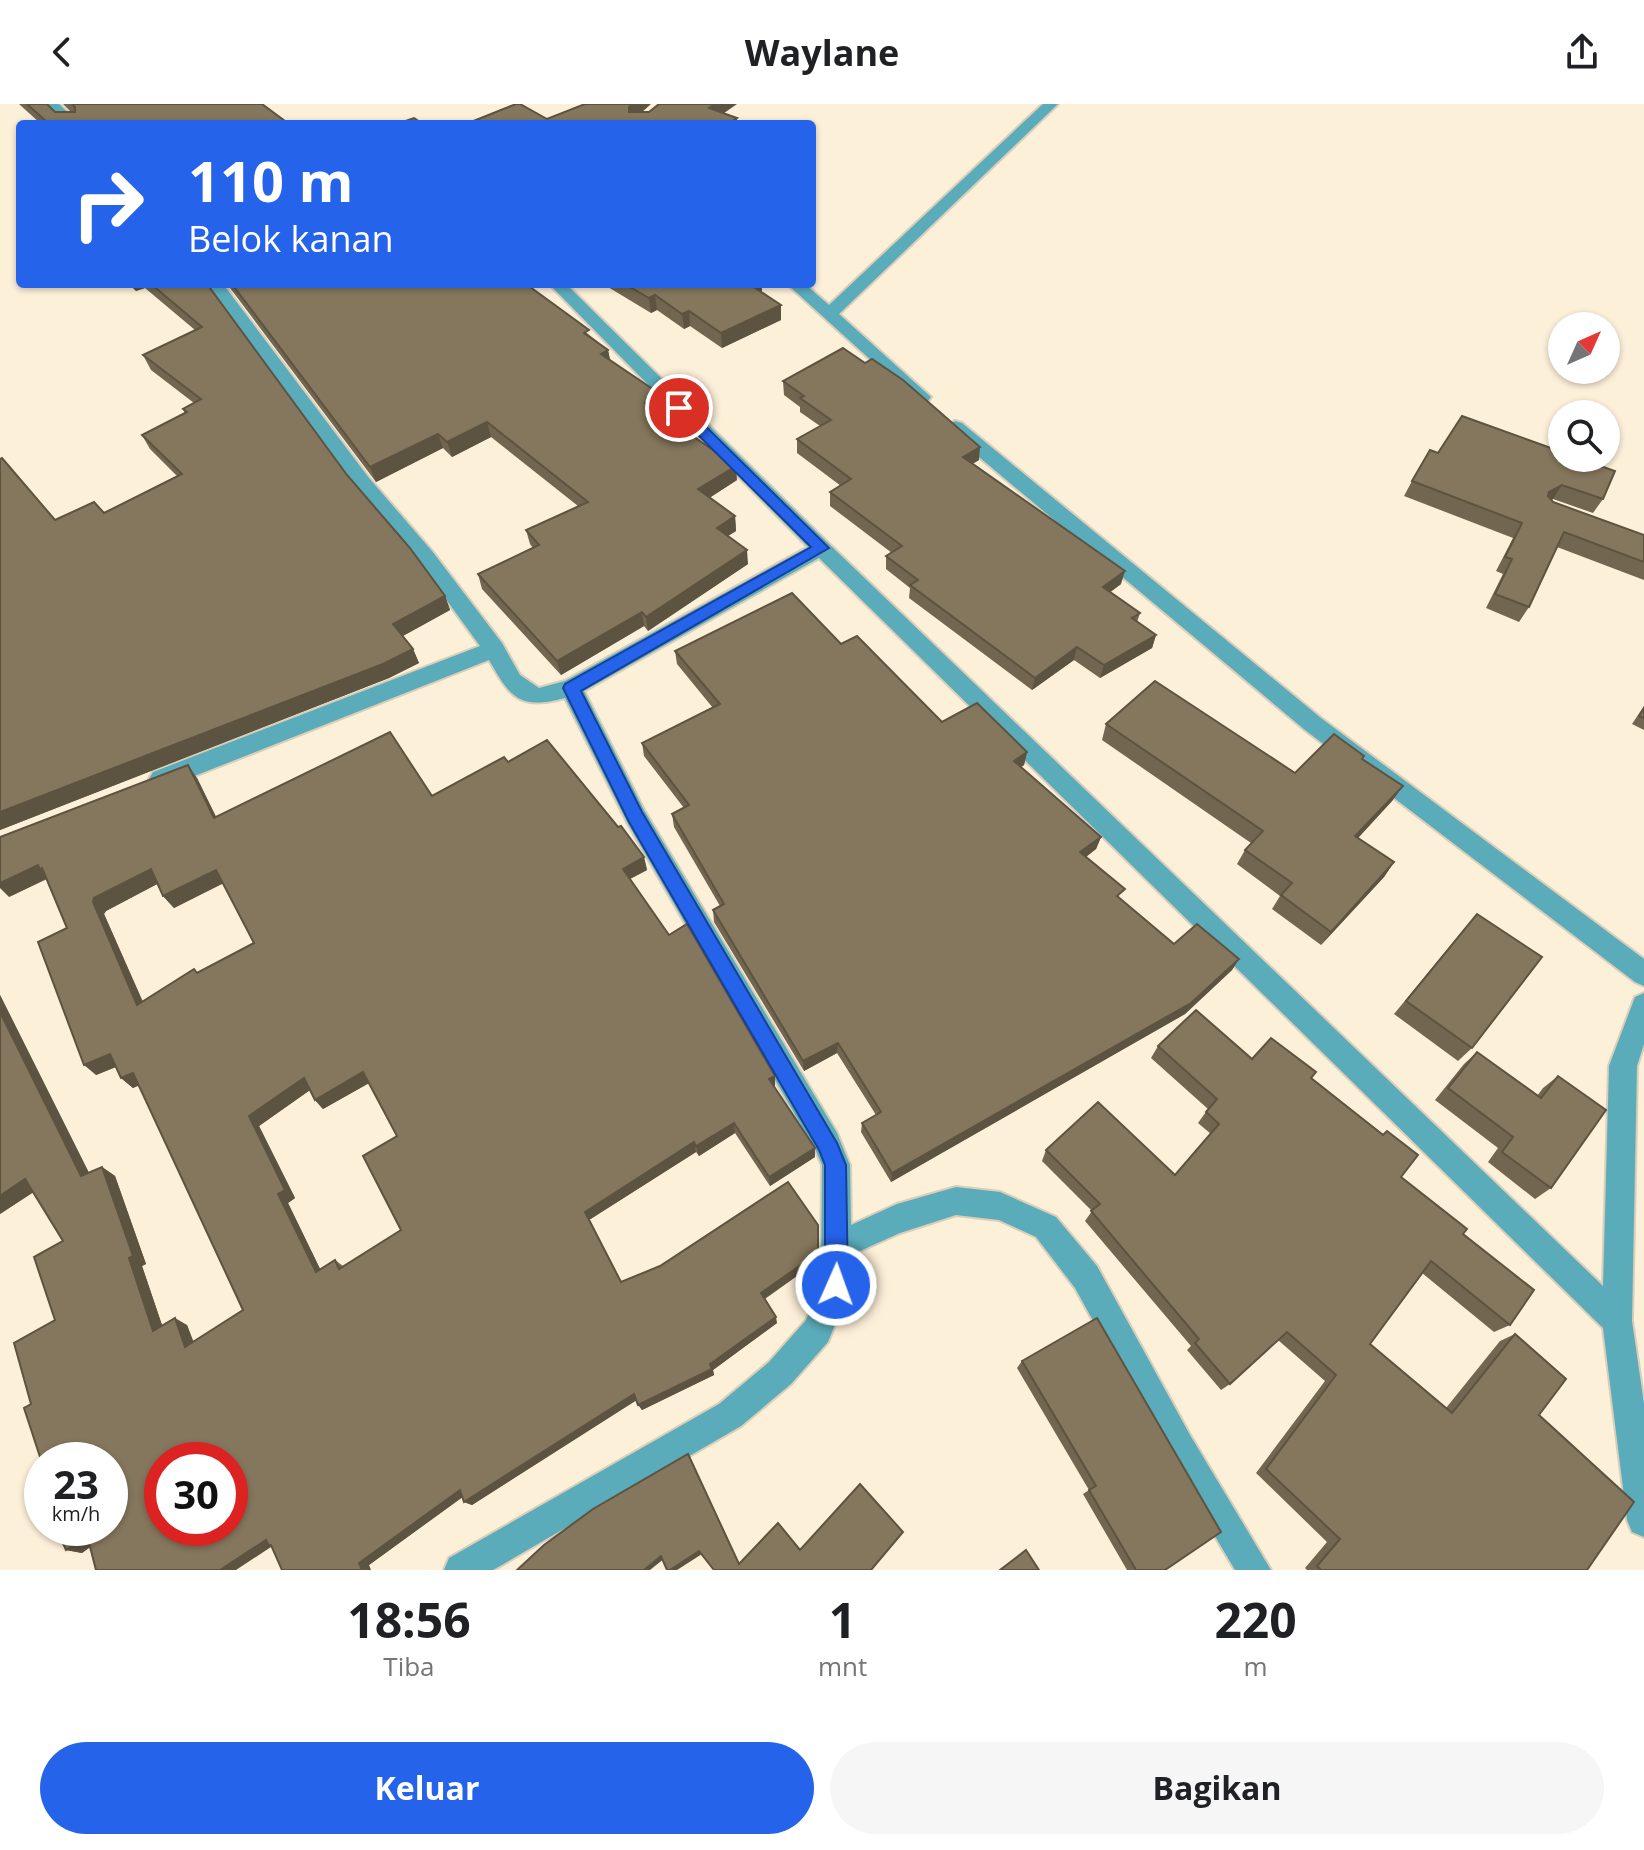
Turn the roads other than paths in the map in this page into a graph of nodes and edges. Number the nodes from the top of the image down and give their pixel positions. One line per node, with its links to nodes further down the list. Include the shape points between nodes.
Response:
1 (51, 104): 3 (street)
2 (1051, 104): 7 (street)
3 (69, 120)
4 (217, 288): 9 (street)
5 (561, 288): 8 (street)
6 (800, 288): 7 (street)
7 (830, 314): 12 (street, via 953,425 1313,724)
8 (821, 548): 10 (street); 15 (street)
9 (494, 649): 10 (street, via 512,681 536,697); 11 (street)
10 (571, 688): 14 (street, via 636,817 827,1143 836,1165)
11 (143, 786)
12 (1644, 974)
13 (1644, 1005): 15 (street, via 1623,1066)
14 (838, 1246): 17 (street, via 836,1285 817,1331 780,1373 730,1415); 18 (street, via 897,1219 956,1201 1000,1206 1046,1227 1086,1277)
15 (1617, 1321): 16 (street)
16 (1644, 1520)
17 (461, 1570)
18 (1254, 1570)

